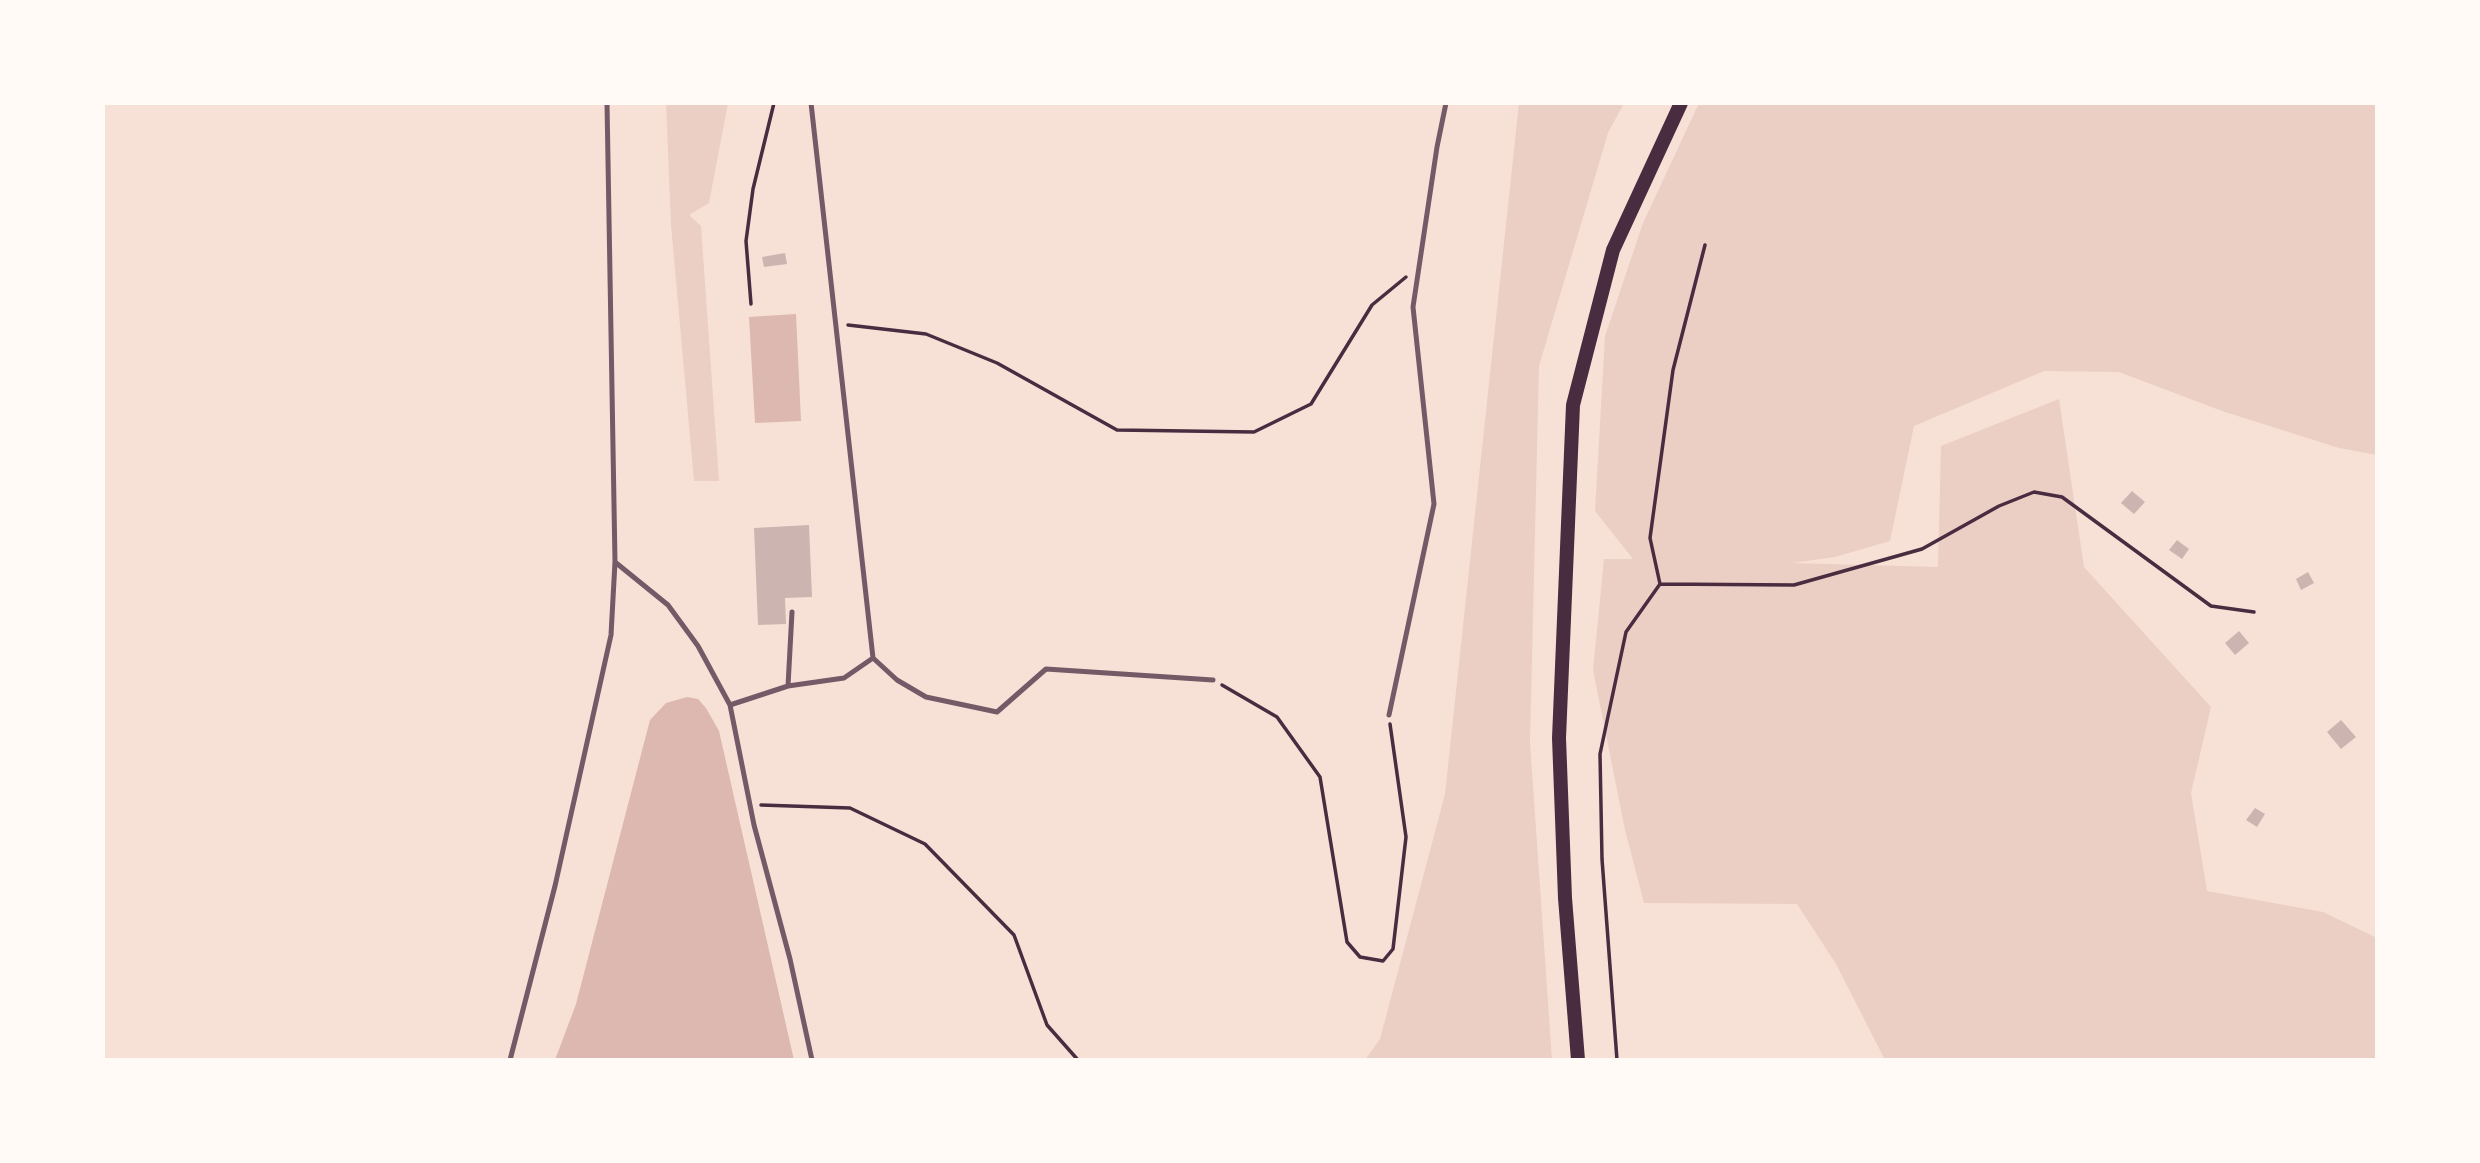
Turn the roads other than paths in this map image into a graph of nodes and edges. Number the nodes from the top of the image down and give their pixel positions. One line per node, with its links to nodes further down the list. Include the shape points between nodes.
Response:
1 (607, 103): 5 (lane)
2 (811, 103): 7 (lane)
3 (1446, 103): 11 (lane, via 1413,307 1434,504)
4 (1681, 103): 14 (main road, via 1613,250 1573,404 1559,737)
5 (615, 562): 10 (lane, via 667,605 698,646); 12 (lane, via 611,635 555,886)
6 (792, 612): 9 (lane)
7 (873, 659): 8 (lane, via 926,697 997,712 1046,669); 9 (lane, via 844,678)
8 (1213, 680)
9 (788, 686): 10 (lane)
10 (730, 705): 13 (lane)
11 (1389, 715)
12 (510, 1060)
13 (812, 1060)
14 (1578, 1060)

